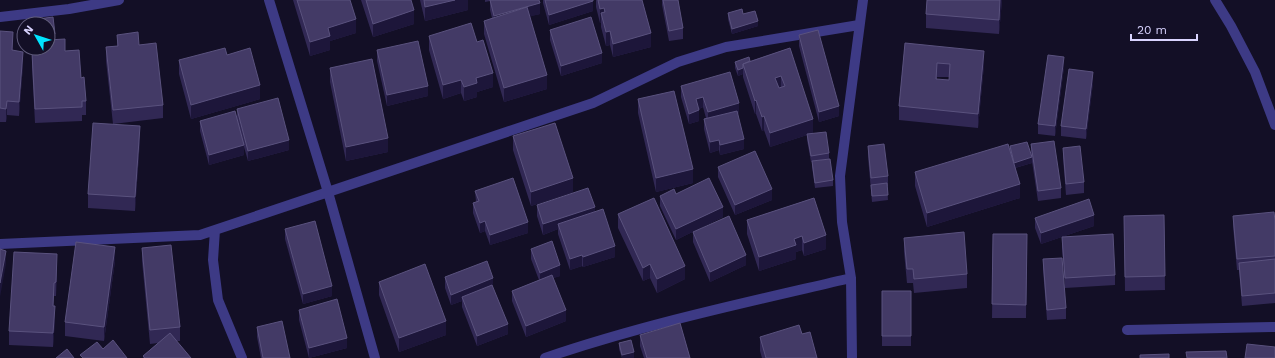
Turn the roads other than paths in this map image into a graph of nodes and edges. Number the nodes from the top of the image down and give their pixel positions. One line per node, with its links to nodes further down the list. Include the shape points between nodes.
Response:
1 (119, 0): 5 (street)
2 (269, 0): 9 (street)
3 (863, 0): 7 (street)
4 (1215, 0): 8 (street, via 1255,72)
5 (70, 5): 6 (street)
6 (0, 16)
7 (859, 25): 9 (street, via 726,47 706,53 678,62 593,103); 12 (street, via 840,176 842,222)
8 (1275, 125)
9 (328, 192): 10 (street); 16 (street)
10 (215, 230): 11 (street, via 200,235); 15 (street, via 213,260 218,300)
11 (0, 244)
12 (851, 278): 17 (street, via 703,312); 18 (street)
13 (1275, 327): 14 (street)
14 (1127, 330)
15 (242, 357)
16 (375, 358)
17 (545, 358)
18 (852, 358)

